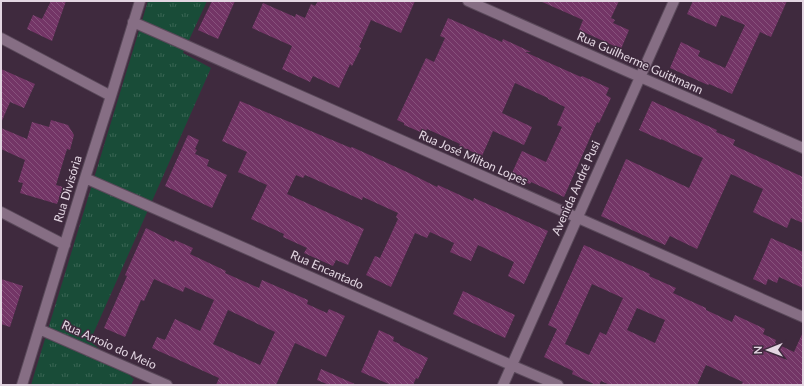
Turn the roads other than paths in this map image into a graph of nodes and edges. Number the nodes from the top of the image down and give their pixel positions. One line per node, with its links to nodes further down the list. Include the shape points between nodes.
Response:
1 (140, 1): 4 (street, Rua Divisória)
2 (468, 1): 6 (street, Rua Guilherme Guittmann)
3 (674, 1): 6 (street, Avenida André Pusi)
4 (133, 22): 7 (street, Rua Divisória); 11 (street, Rua José Milton Lopes)
5 (1, 38): 7 (street)
6 (640, 77): 8 (street, Rua Guilherme Guittmann); 11 (street, Avenida André Pusi)
7 (111, 96): 9 (street, Rua Divisória)
8 (803, 148)
9 (85, 178): 12 (street, Rua Divisória); 15 (street, Rua Encantado)
10 (1, 212): 12 (street)
11 (577, 218): 13 (street, Rua José Milton Lopes); 15 (street, Avenida André Pusi)
12 (65, 245): 14 (street, Rua Divisória)
13 (803, 317)
14 (39, 329): 16 (street, Rua Divisória); 17 (street, Rua Arroio do Meio)
15 (511, 365): 18 (street, Avenida André Pusi); 19 (street, Rua Encantado)
16 (22, 385)
17 (167, 385)
18 (503, 385)
19 (558, 385)

